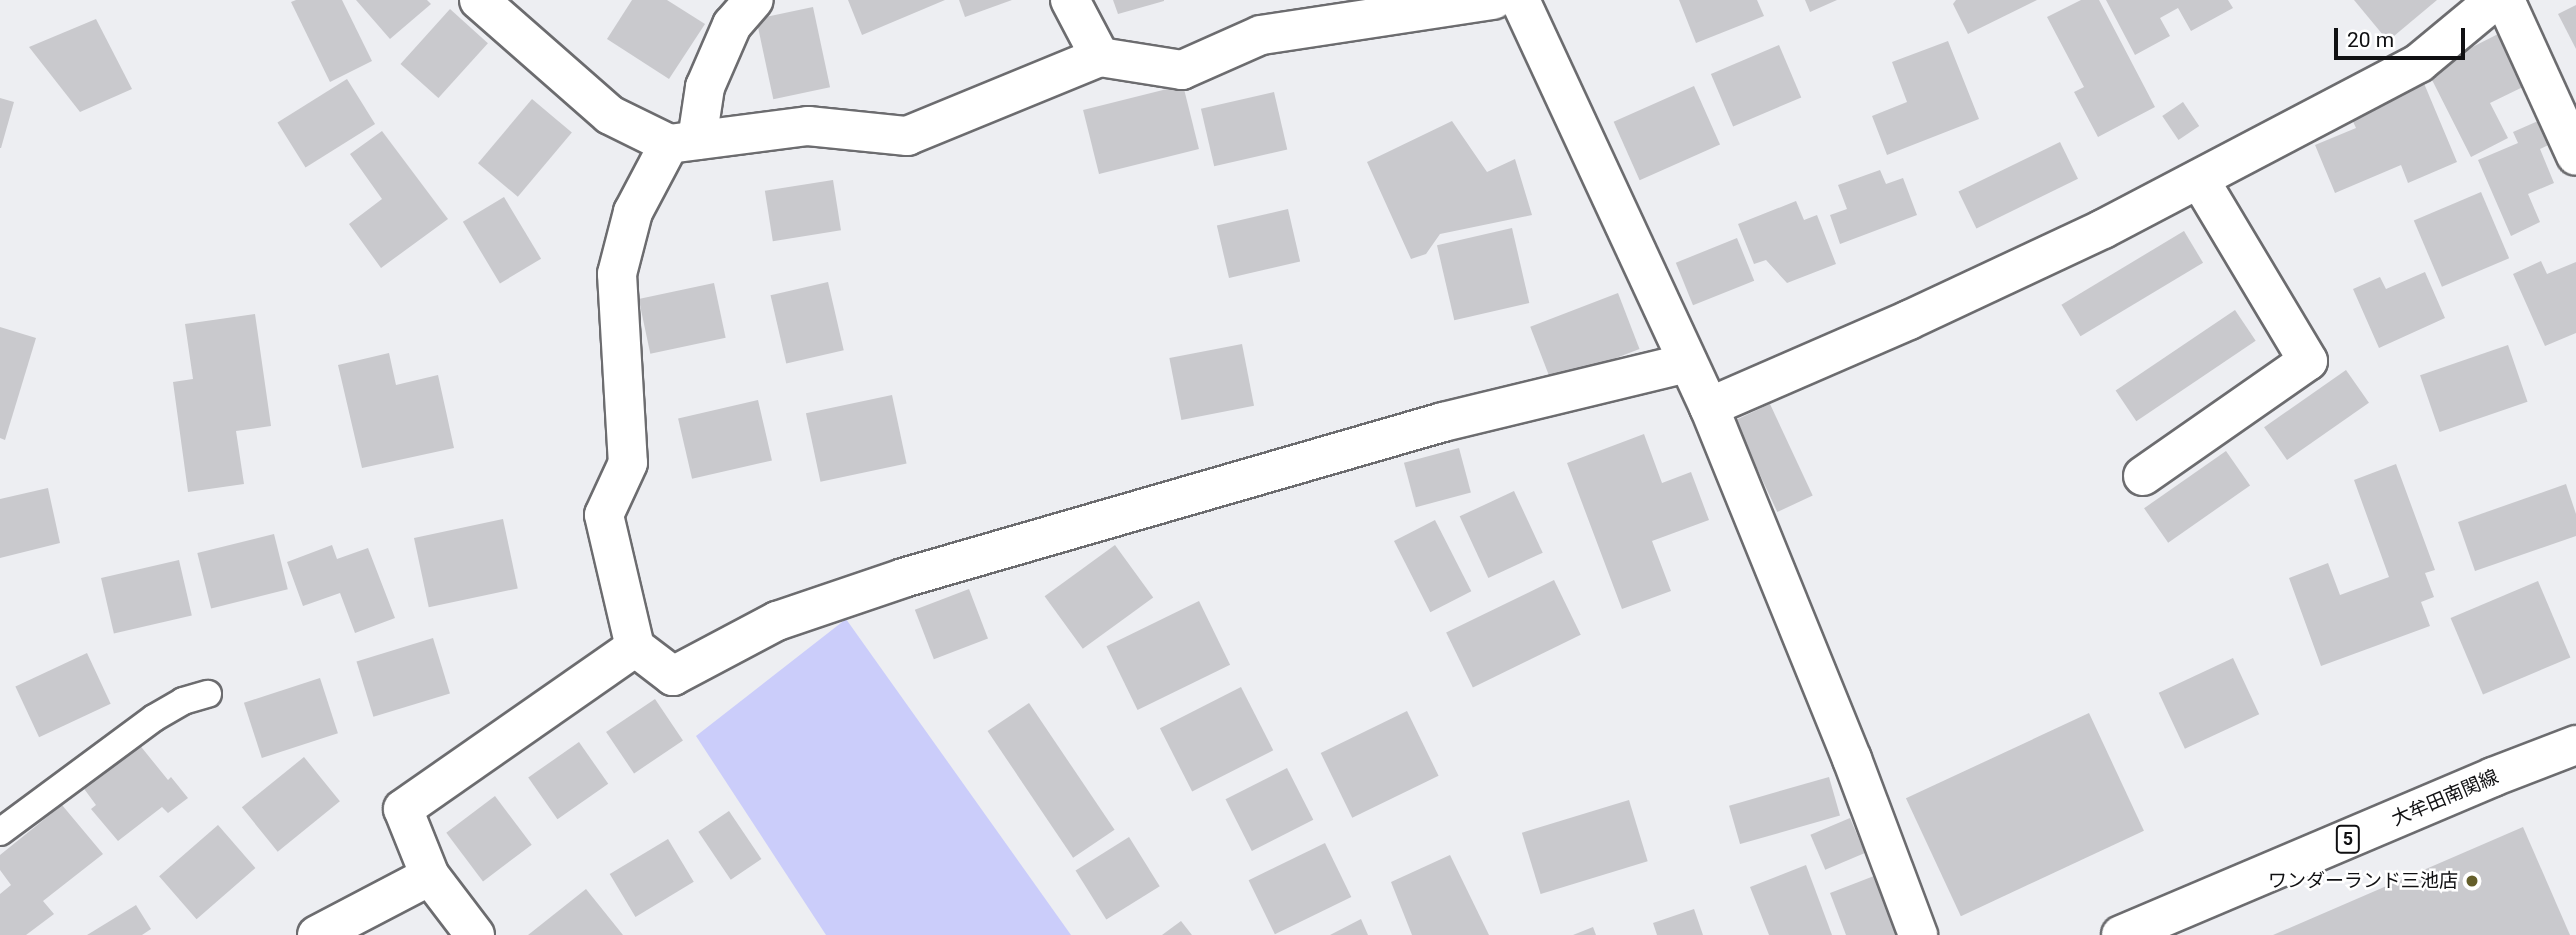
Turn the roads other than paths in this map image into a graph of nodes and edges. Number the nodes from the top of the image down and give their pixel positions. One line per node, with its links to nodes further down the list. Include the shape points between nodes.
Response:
1 (479, 0): 9 (street, via 610,115)
2 (754, 0): 9 (street, via 732,25)
3 (1070, 0): 8 (street)
4 (1493, 0): 8 (street, via 1261,35 1182,70)
5 (1520, 0): 12 (street)
6 (2495, 0): 11 (street, via 2419,63)
7 (2505, 0): 10 (street)
8 (1100, 57): 9 (street, via 908,136 808,126)
9 (683, 142): 15 (street, via 633,212 617,274 628,463 604,515)
10 (2576, 156)
11 (2199, 179): 13 (street, via 1909,320); 14 (street, via 2308,361)
12 (1687, 363): 13 (street); 15 (street, via 1443,422 903,578 777,621 673,677)
13 (1709, 407): 22 (street)
14 (2143, 475)
15 (635, 647): 19 (street, via 404,809)
16 (208, 694): 18 (lane, via 183,701 154,718)
17 (2576, 746): 23 (street, 大牟田南関線 / 5)
18 (0, 832)
19 (430, 876): 20 (street); 21 (street)
20 (317, 935)
21 (475, 935)
22 (1918, 935)
23 (2121, 935)

